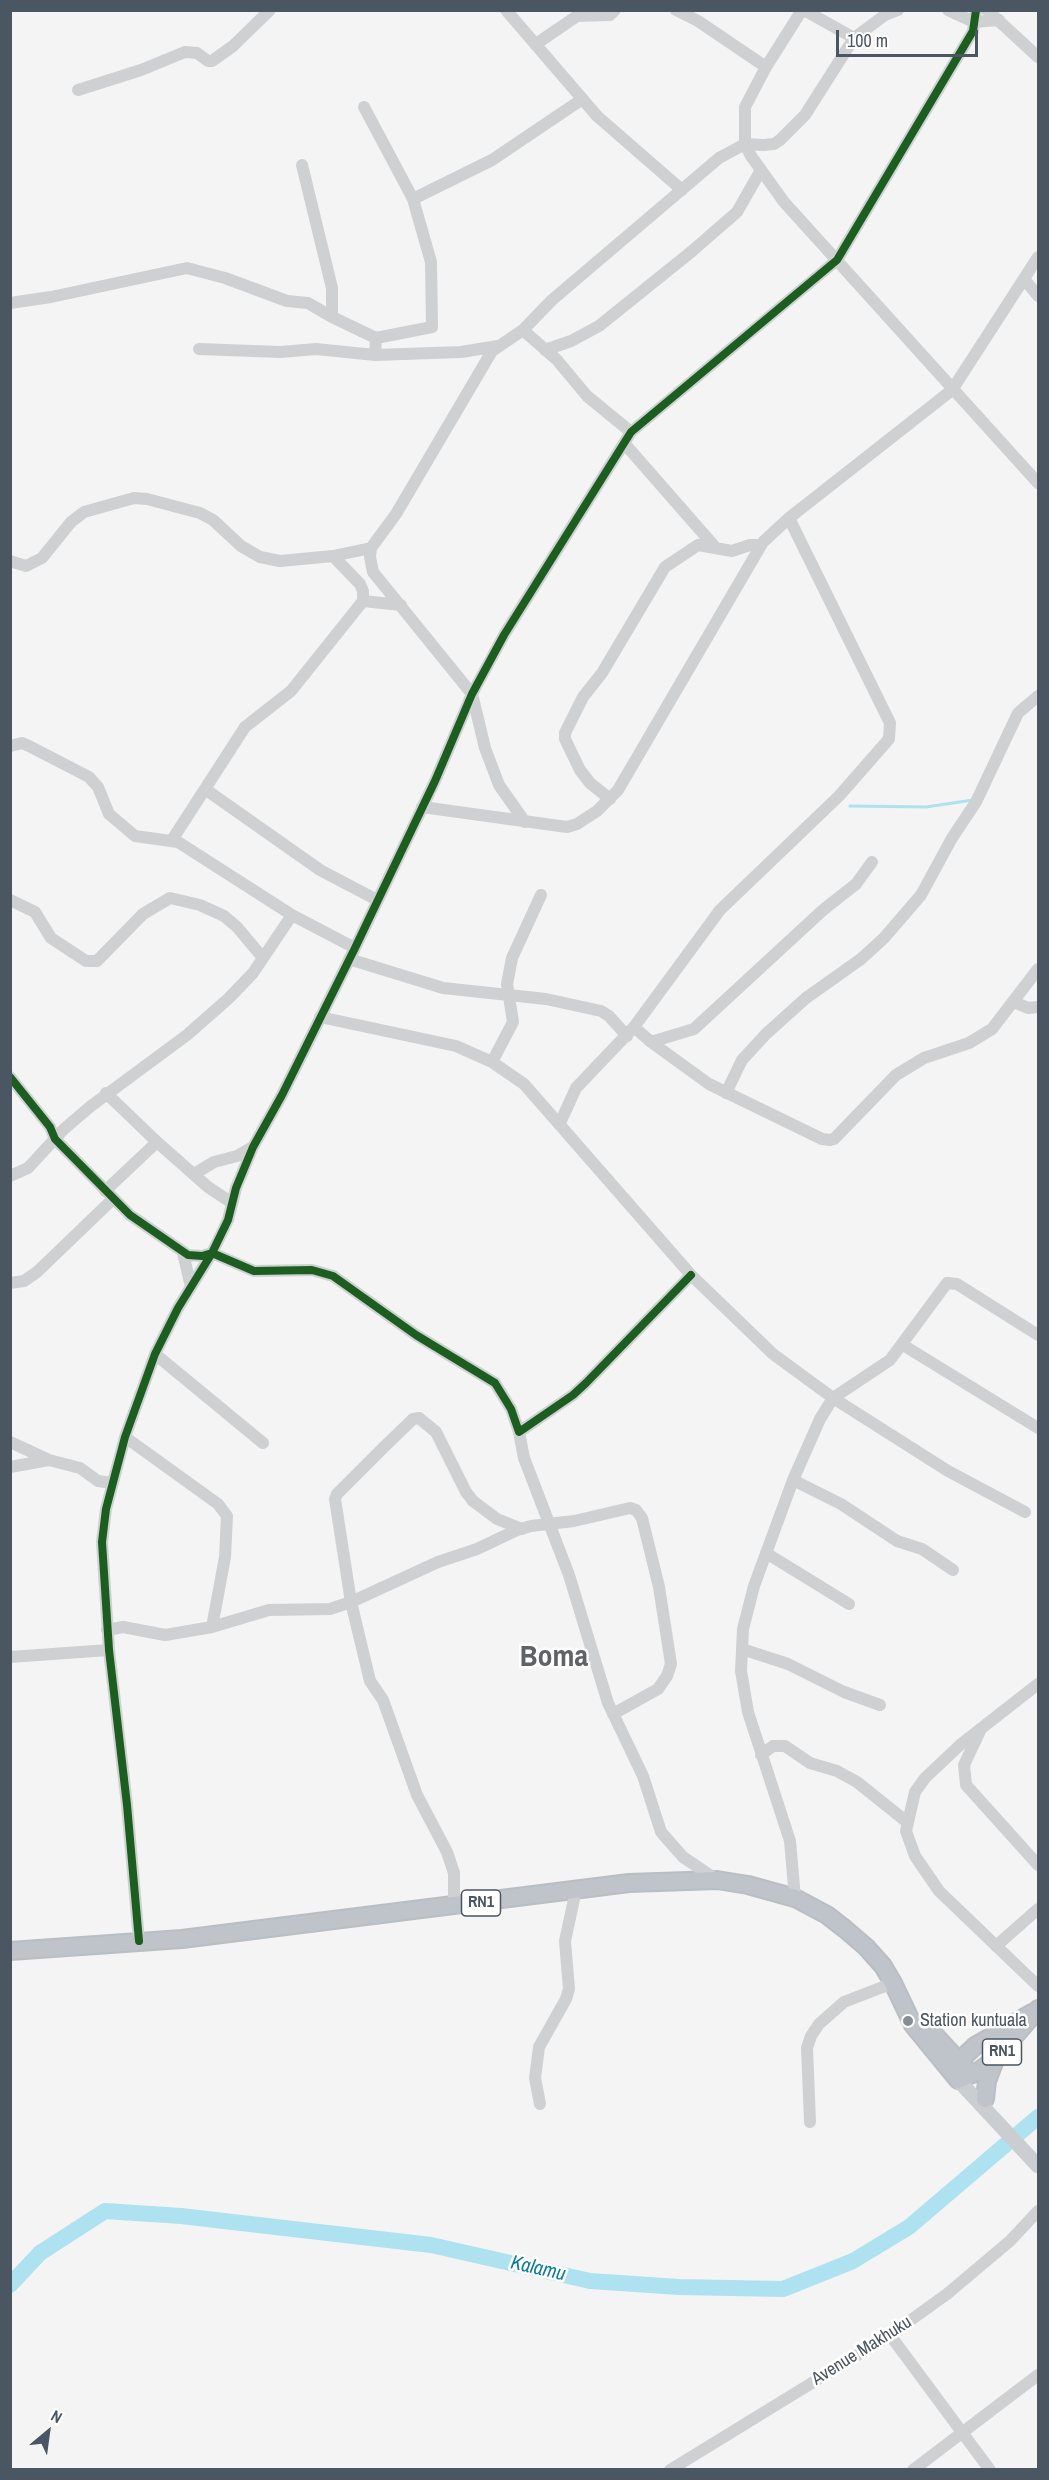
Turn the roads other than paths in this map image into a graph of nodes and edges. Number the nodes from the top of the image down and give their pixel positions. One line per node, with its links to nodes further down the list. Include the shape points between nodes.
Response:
1 (270, 10): 15 (street, via 212,61 185,52)
2 (506, 10): 12 (street)
3 (615, 10): 12 (street, via 610,15 577,16)
4 (676, 10): 14 (street)
5 (803, 10): 11 (street); 14 (street)
6 (898, 10): 11 (street)
7 (948, 10): 9 (street)
8 (987, 10): 10 (street)
9 (975, 16): 10 (street); 24 (street, via 973,32)
10 (999, 20): 13 (street)
11 (854, 38): 18 (street, via 798,123 774,144)
12 (536, 44): 16 (street)
13 (1038, 57)
14 (766, 67): 18 (street, via 746,107)
15 (78, 90)
16 (581, 100): 21 (street); 22 (street, via 492,160)
17 (364, 107): 22 (street)
18 (745, 144): 20 (street); 21 (street, via 719,158)
19 (302, 165): 28 (street, via 332,288)
20 (760, 170): 24 (street); 33 (street, via 737,212 691,252 599,326)
21 (681, 190): 29 (street, via 552,300)
22 (413, 199): 30 (street, via 431,262 434,323 429,329)
23 (1038, 257): 25 (street)
24 (837, 260): 35 (street); 36 (street)
25 (1024, 280): 26 (street); 35 (street)
26 (1038, 296)
27 (10, 303): 28 (street, via 187,268 308,303)
28 (332, 317): 30 (street)
29 (523, 330): 31 (street); 33 (street)
30 (376, 338): 34 (street)
31 (498, 346): 34 (street, via 460,352); 42 (street, via 485,359 396,514)
32 (199, 349): 34 (street, via 316,349)
33 (546, 350): 36 (street, via 587,396)
34 (375, 355)
35 (952, 390): 38 (street); 39 (street)
36 (631, 432): 37 (street)
37 (624, 443): 41 (street); 47 (street, via 504,635)
38 (1038, 483)
39 (789, 518): 40 (street); 67 (street, via 890,723 889,739 839,796 720,910)
40 (761, 545): 41 (street, via 732,551); 51 (street)
41 (715, 547): 51 (street, via 695,546 665,567 565,733 580,770)
42 (371, 548): 43 (street); 46 (street, via 374,572)
43 (333, 556): 44 (street, via 279,561 260,557 200,513 134,498 77,517 33,564); 45 (street, via 360,584)
44 (10, 561)
45 (363, 601): 46 (street); 50 (street, via 291,691 245,727)
46 (401, 605): 47 (street)
47 (472, 694): 52 (street); 53 (street, via 499,785)
48 (1038, 696): 72 (street, via 1018,713 976,802 921,895 861,959 806,998 765,1034 742,1060)
49 (10, 746): 54 (street, via 22,743 89,777 98,787 109,814 135,836)
50 (205, 789): 54 (street); 58 (street, via 320,870)
51 (610, 799): 53 (street, via 572,825)
52 (422, 807): 53 (street); 58 (street)
53 (525, 822)
54 (172, 840): 59 (street)
55 (872, 862): 68 (street, via 856,884 694,1029)
56 (541, 894): 63 (street, via 512,958)
57 (10, 900): 61 (street, via 35,912 51,938 86,961 97,961 143,914 170,898 224,916)
58 (377, 900): 60 (street)
59 (292, 915): 60 (street); 61 (street)
60 (352, 953): 63 (street, via 443,988); 66 (street)
61 (263, 958): 71 (street, via 240,988 201,1023)
62 (1038, 969): 64 (street)
63 (508, 995): 67 (street, via 601,1011); 69 (street, via 513,1022)
64 (1014, 1002): 65 (street, via 1028,1008); 72 (street, via 989,1031 969,1043 924,1058 897,1075 834,1139 822,1139)
65 (1038, 1007)
66 (320, 1017): 69 (street, via 456,1046); 76 (street)
67 (630, 1032): 68 (street); 73 (street, via 584,1077)
68 (651, 1042): 72 (street)
69 (492, 1062): 73 (street, via 524,1084)
70 (10, 1077): 74 (street, via 50,1127)
71 (106, 1093): 74 (street); 75 (street)
72 (726, 1093)
73 (560, 1123): 83 (street)
74 (55, 1139): 78 (street, via 28,1168); 79 (street)
75 (157, 1142): 77 (street); 79 (street)
76 (253, 1147): 77 (street); 80 (street)
77 (194, 1174): 80 (street)
78 (10, 1176)
79 (109, 1195): 81 (street); 84 (street, via 37,1272 24,1281)
80 (231, 1203): 82 (street, via 228,1220)
81 (183, 1253): 82 (street); 85 (street)
82 (212, 1253): 85 (street); 91 (street, via 254,1271 312,1270 333,1276 416,1335 495,1383)
83 (691, 1275): 89 (street, via 773,1354); 91 (street, via 573,1395)
84 (10, 1283)
85 (191, 1287): 88 (street)
86 (1038, 1335): 87 (street, via 951,1282 942,1288)
87 (903, 1346): 89 (street, via 890,1360); 90 (street)
88 (155, 1354): 92 (street); 94 (street)
89 (833, 1398): 97 (street); 99 (street, via 948,1471)
90 (1038, 1428)
91 (519, 1432): 100 (street, via 524,1458)
92 (125, 1437): 98 (street); 106 (street, via 218,1504 227,1516 225,1557)
93 (10, 1442): 95 (street)
94 (263, 1443)
95 (49, 1460): 96 (street); 98 (street, via 80,1468 98,1481)
96 (10, 1467)
97 (793, 1480): 102 (street); 103 (street, via 841,1504 897,1540 922,1549)
98 (112, 1484): 107 (street, via 102,1542)
99 (1025, 1512)
100 (549, 1526): 101 (street); 113 (street); 113 (street, via 630,1508 642,1518 659,1587 671,1664 658,1689)
101 (522, 1529): 104 (street); 104 (street, via 496,1520 473,1501 436,1432 423,1419 416,1418 335,1499)
102 (766, 1553): 105 (street); 108 (street, via 749,1603)
103 (953, 1570)
104 (351, 1602): 106 (street, via 330,1609 269,1610); 123 (street, via 370,1680 383,1700 417,1795 447,1852 454,1873)
105 (849, 1604)
106 (212, 1627): 107 (street, via 165,1635 123,1627)
107 (107, 1630): 109 (street)
108 (742, 1649): 112 (street, via 788,1664); 115 (street, via 744,1695)
109 (109, 1650): 110 (street); 125 (street)
110 (10, 1657)
111 (1038, 1684): 114 (street)
112 (880, 1706)
113 (614, 1714): 117 (street, via 643,1776 662,1832)
114 (981, 1729): 116 (street, via 925,1778 915,1792); 118 (street, via 964,1764 966,1785)
115 (761, 1755): 116 (street, via 773,1746 785,1746 810,1763 857,1782); 122 (street, via 790,1841)
116 (907, 1822): 126 (street, via 908,1841 926,1874)
117 (683, 1857): 119 (street); 120 (street)
118 (1038, 1865)
119 (717, 1880): 120 (highway, RN1); 122 (highway, RN1)
120 (679, 1881): 121 (highway, RN1)
121 (576, 1890): 123 (highway, RN1); 137 (street, via 565,1941 569,1989 537,2055 535,2078)
122 (795, 1898): 128 (highway, RN1, via 827,1916 866,1947)
123 (454, 1906): 125 (highway, RN1, via 204,1937)
124 (1038, 1909): 126 (street)
125 (139, 1941): 127 (highway, RN1)
126 (996, 1946): 129 (street)
127 (10, 1951)
128 (893, 1983): 130 (highway, RN1); 139 (street, via 844,2002 811,2036 807,2048)
129 (1038, 1986)
130 (904, 2004): 132 (highway, RN1); 135 (highway, RN1, via 913,2025)
131 (1037, 2010): 133 (highway, RN1); 134 (highway, RN1)
132 (940, 2042): 133 (highway); 135 (highway, RN1)
133 (975, 2046): 135 (highway, RN1)
134 (995, 2059): 135 (highway, RN1); 136 (highway)
135 (959, 2072): 136 (main road); 138 (main road)
136 (985, 2099): 138 (main road)
137 (540, 2104)
138 (994, 2118): 140 (main road)
139 (810, 2122)
140 (1038, 2166)
141 (1038, 2211): 142 (street, Avenue Makhuku, via 1010,2241)
142 (890, 2335): 144 (street); 145 (street, Avenue Makhuku)
143 (1038, 2375): 144 (street)
144 (962, 2433): 146 (street); 147 (street)
145 (670, 2469)
146 (913, 2469)
147 (990, 2469)

